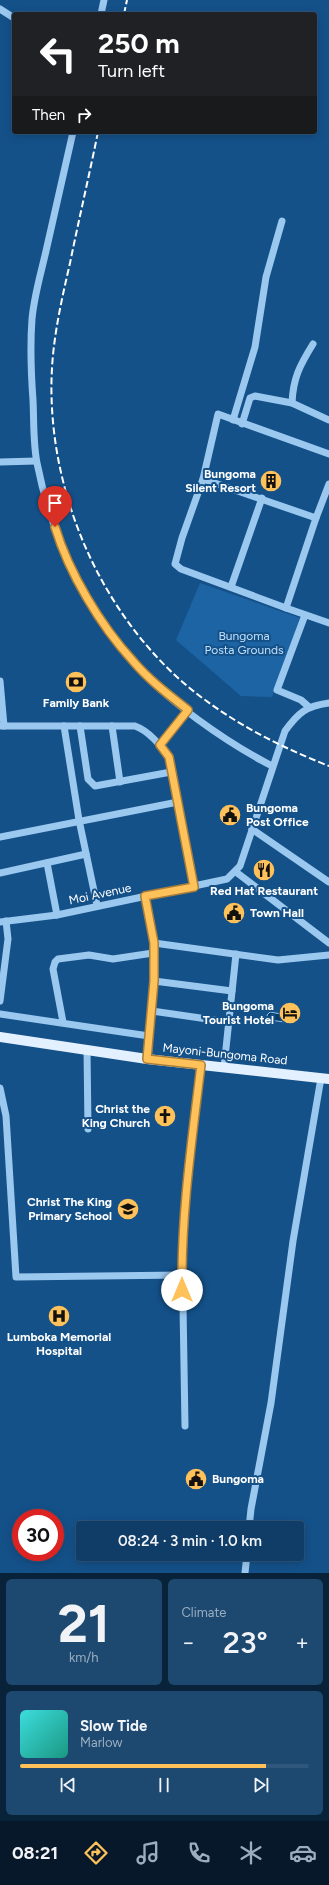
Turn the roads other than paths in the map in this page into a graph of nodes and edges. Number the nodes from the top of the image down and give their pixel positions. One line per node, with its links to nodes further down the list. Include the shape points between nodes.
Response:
1 (104, 0): 3 (street)
2 (0, 9): 4 (street)
3 (101, 12)
4 (12, 17)
5 (73, 134): 14 (street, via 32,317 30,354)
6 (282, 221): 9 (street, via 266,277 255,347)
7 (313, 344): 8 (street, via 296,373)
8 (292, 403): 10 (street); 11 (street, via 252,396)
9 (233, 420): 11 (street); 15 (street, via 218,414)
10 (329, 420)
11 (242, 424): 12 (street)
12 (329, 454)
13 (0, 462): 14 (street)
14 (36, 462): 26 (street, via 58,538 91,604 133,661)
15 (203, 479): 17 (street); 19 (street, via 174,564)
16 (329, 484): 18 (street)
17 (262, 498): 18 (street); 19 (street)
18 (316, 518): 20 (street)
19 (231, 587): 20 (street)
20 (286, 608): 21 (street)
21 (305, 614): 22 (street); 25 (street, via 277,690)
22 (329, 623)
23 (0, 681): 27 (street)
24 (329, 703): 25 (street)
25 (309, 707): 32 (street, via 299,713 285,731)
26 (188, 710): 31 (street); 32 (street, via 243,751)
27 (2, 726): 28 (street)
28 (64, 726): 29 (street); 36 (street)
29 (80, 726): 30 (street); 34 (street, via 88,779 96,786)
30 (112, 726): 31 (street, via 141,728); 34 (street)
31 (160, 745): 33 (street, via 169,757)
32 (272, 766): 37 (street)
33 (171, 772): 34 (street); 35 (street)
34 (120, 782)
35 (178, 802): 36 (street); 44 (street)
36 (79, 820): 38 (street, via 43,830); 39 (street)
37 (252, 829): 41 (street); 43 (street)
38 (0, 837)
39 (86, 854): 40 (street); 46 (street)
40 (47, 863): 42 (street); 47 (street)
41 (236, 872): 44 (street, Moi Avenue, via 219,882); 49 (street)
42 (0, 873)
43 (329, 882)
44 (194, 887): 45 (street, Moi Avenue)
45 (145, 896): 46 (street, Moi Avenue); 50 (street)
46 (97, 905): 47 (street, Moi Avenue)
47 (56, 915): 48 (street, Moi Avenue)
48 (3, 921): 56 (street, via 8,939)
49 (329, 942)
50 (154, 943): 51 (street); 52 (street)
51 (153, 953): 54 (street); 59 (street, via 113,959 88,955 58,959 53,969)
52 (236, 954): 53 (street, via 278,960); 55 (street)
53 (329, 955)
54 (154, 981): 55 (street); 57 (street)
55 (232, 991): 60 (street)
56 (0, 1001)
57 (152, 1011): 60 (street); 61 (street)
58 (0, 1014): 59 (street)
59 (63, 1022): 61 (street)
60 (228, 1022): 66 (street)
61 (149, 1036): 64 (street)
62 (0, 1037): 63 (main road, Mayoni-Bungoma Road)
63 (87, 1049): 64 (main road, Mayoni-Bungoma Road); 69 (street)
64 (147, 1059): 65 (main road, Mayoni-Bungoma Road)
65 (201, 1065): 66 (main road, Mayoni-Bungoma Road); 70 (street, via 188,1174)
66 (224, 1067): 67 (main road, Mayoni-Bungoma Road)
67 (325, 1079): 72 (street, via 293,1241 271,1403)
68 (0, 1088): 70 (street, via 6,1116 16,1277)
69 (88, 1129)
70 (182, 1275): 71 (street)
71 (185, 1426)
72 (250, 1521)
73 (246, 1561): 74 (street)
74 (245, 1573)

